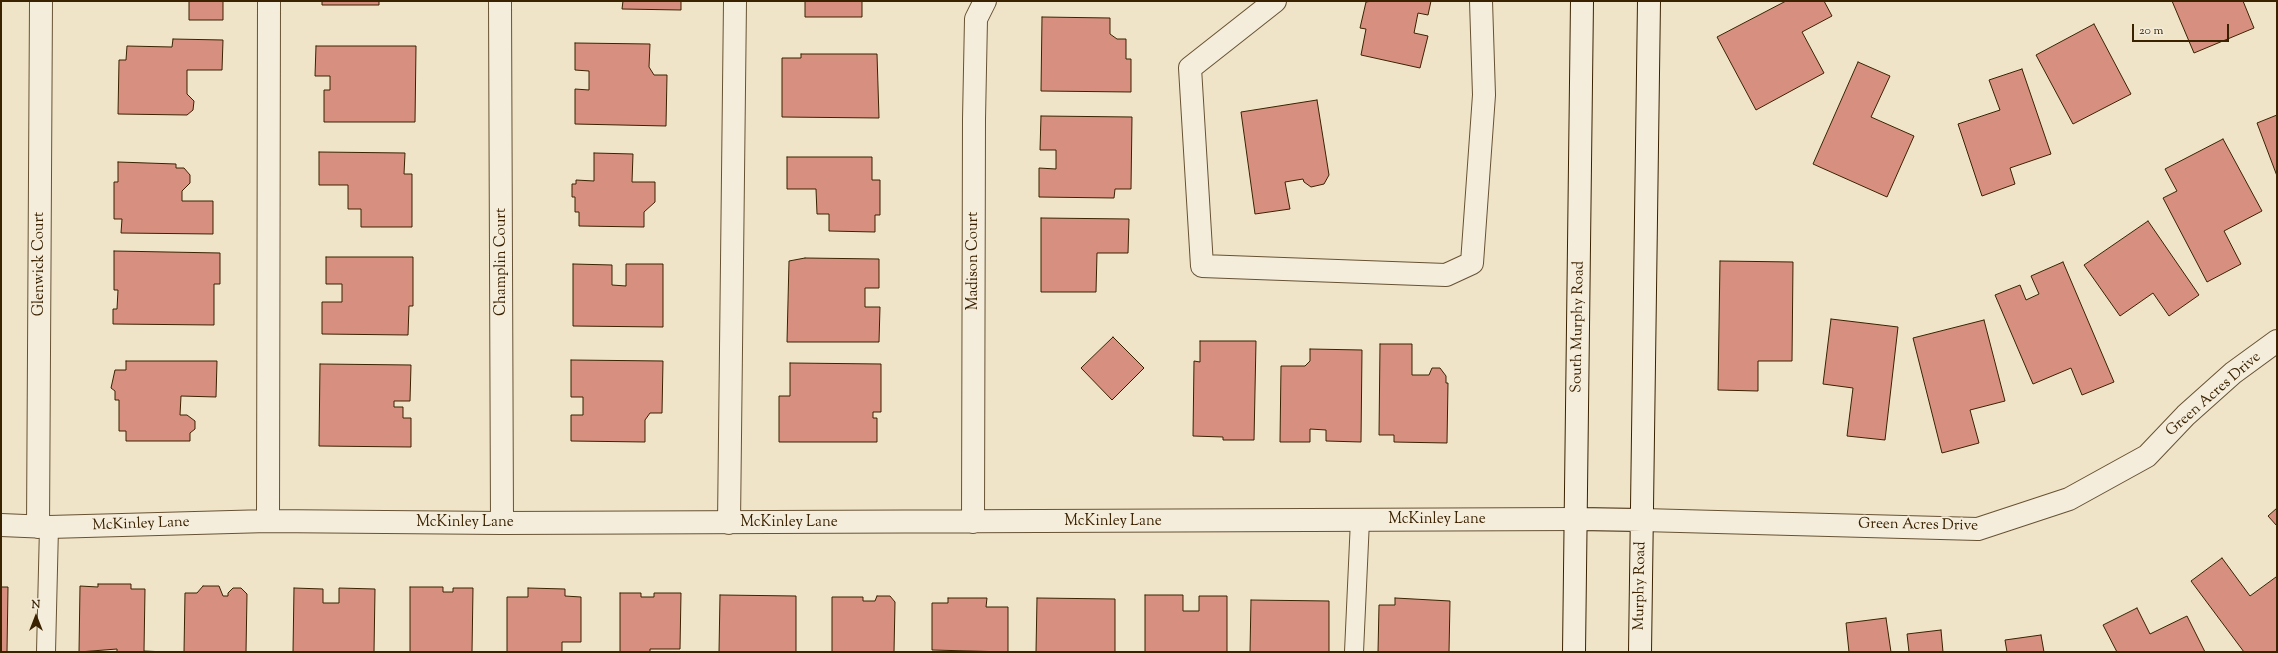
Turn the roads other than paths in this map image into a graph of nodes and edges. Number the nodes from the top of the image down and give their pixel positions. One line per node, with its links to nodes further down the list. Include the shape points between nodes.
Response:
1 (41, 1): 19 (street, Glenwick Court)
2 (269, 1): 14 (street)
3 (500, 1): 16 (street, Champlin Court)
4 (735, 1): 17 (street)
5 (985, 1): 15 (street, Madison Court, via 976,19)
6 (1275, 1): 7 (street, via 1190,68 1202,266 1446,275 1472,263 1484,95)
7 (1481, 1)
8 (1582, 1): 11 (street, South Murphy Road)
9 (1649, 1): 13 (street)
10 (2277, 341): 13 (street, Green Acres Drive, via 2186,414 2147,456 2069,499 1978,529)
11 (1577, 519): 12 (street, McKinley Lane); 13 (street, Green Acres Drive); 22 (street, South Murphy Road)
12 (1360, 520): 15 (street, McKinley Lane); 21 (lane)
13 (1643, 520): 23 (street, Murphy Road)
14 (268, 521): 16 (street, McKinley Lane); 19 (street, McKinley Lane)
15 (973, 522): 17 (street, McKinley Lane)
16 (502, 523): 17 (street, McKinley Lane)
17 (729, 523)
18 (1, 525): 19 (street, McKinley Lane)
19 (43, 527): 20 (lane)
20 (46, 652)
21 (1354, 652)
22 (1574, 652)
23 (1640, 652)

